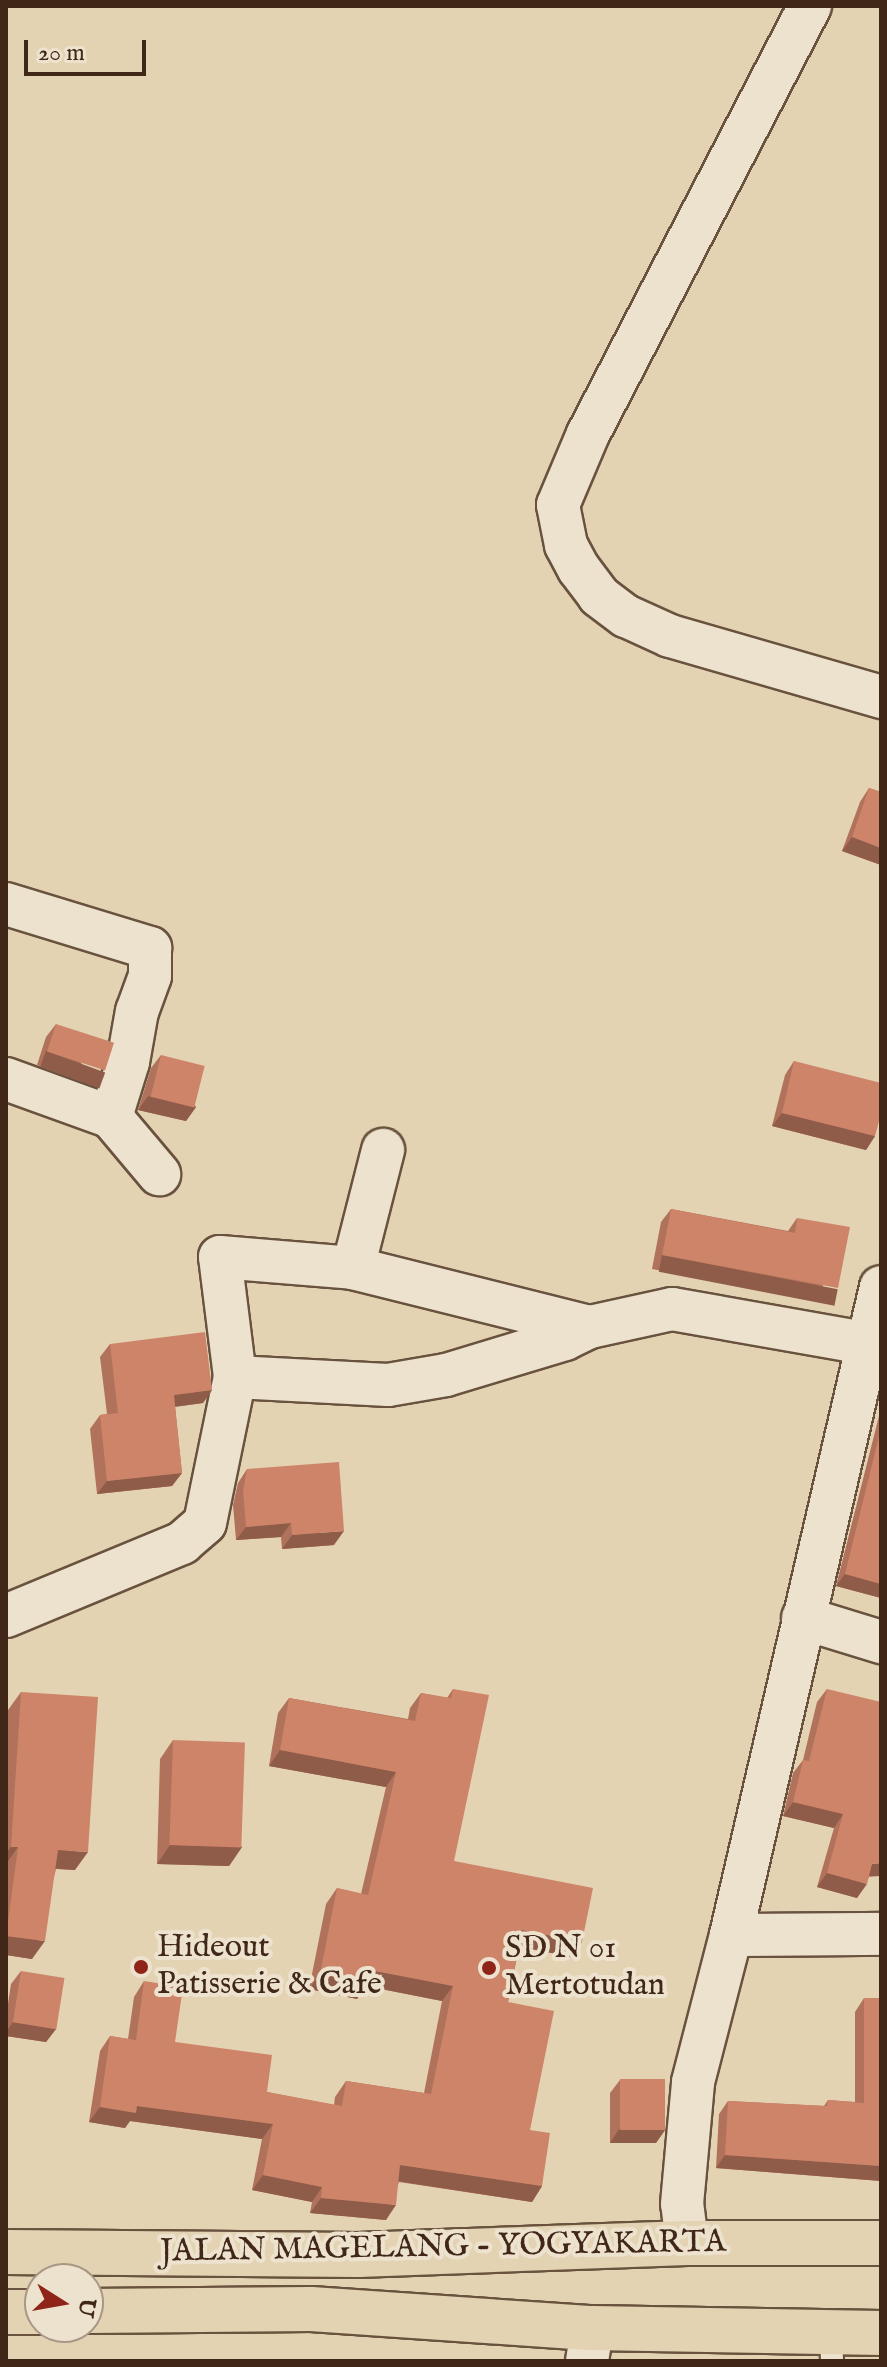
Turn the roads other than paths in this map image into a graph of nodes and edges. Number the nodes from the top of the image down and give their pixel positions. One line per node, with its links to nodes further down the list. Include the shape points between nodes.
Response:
1 (810, 6): 2 (street, via 588,434 558,505 566,545 579,569 599,596 626,616 670,636)
2 (881, 697)
3 (6, 904): 5 (street, via 150,948 150,976)
4 (6, 1079): 5 (street)
5 (111, 1117): 7 (street)
6 (383, 1150): 8 (street)
7 (159, 1174)
8 (353, 1268): 10 (street); 12 (street, via 220,1257)
9 (881, 1287): 11 (street)
10 (578, 1333): 11 (street, via 648,1312 680,1309); 12 (street, via 446,1375 388,1385)
11 (874, 1344): 14 (street)
12 (235, 1377): 13 (street, via 205,1523 182,1543)
13 (6, 1616)
14 (803, 1618): 15 (street); 17 (street)
15 (881, 1642)
16 (881, 1934): 17 (street)
17 (731, 1935): 18 (street, via 693,2082 682,2204)
18 (687, 2243): 19 (highway, JALAN MAGELANG - YOGYAKARTA); 20 (highway, JALAN MAGELANG - YOGYAKARTA, via 358,2255)
19 (881, 2243)
20 (6, 2252)
21 (104, 2311): 23 (highway, JALAN MAGELANG - YOGYAKARTA, via 311,2309)
22 (881, 2333): 24 (highway, JALAN MAGELANG - YOGYAKARTA)
23 (590, 2344): 24 (highway, JALAN MAGELANG - YOGYAKARTA)
24 (832, 2346)

